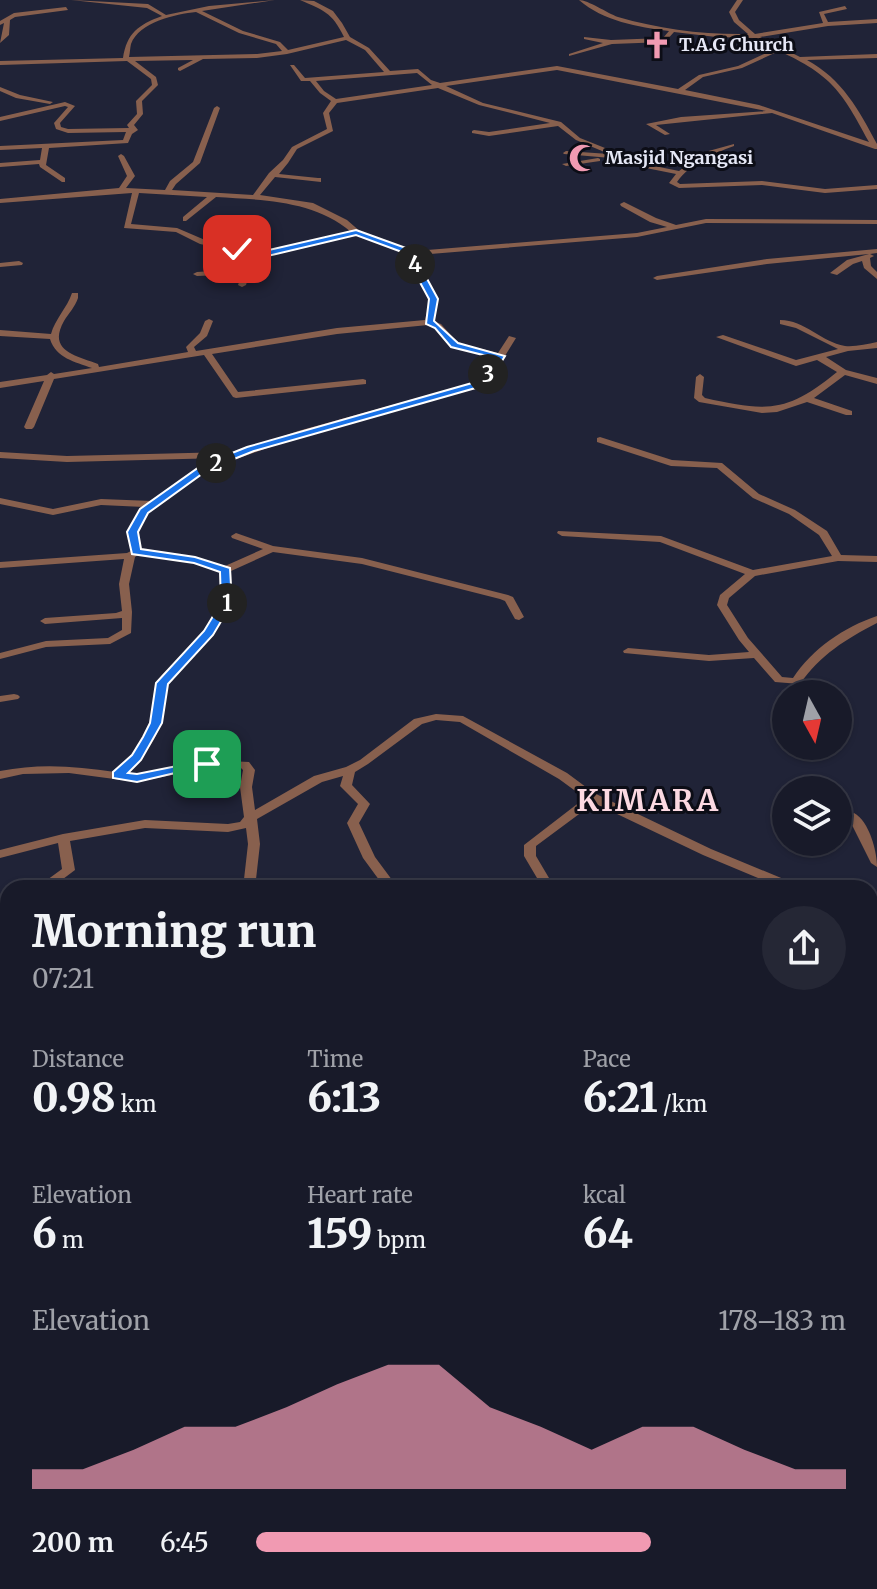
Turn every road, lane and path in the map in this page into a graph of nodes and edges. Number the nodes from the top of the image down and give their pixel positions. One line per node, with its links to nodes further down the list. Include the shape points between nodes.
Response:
1 (74, 0): 11 (street, via 148,6)
2 (272, 0): 10 (street)
3 (303, 0): 7 (street)
4 (582, 0): 15 (street, via 598,13)
5 (740, 0): 16 (street, via 733,19)
6 (330, 2): 7 (street)
7 (319, 4): 17 (street, via 336,15)
8 (845, 8): 14 (street, via 821,13)
9 (66, 9): 13 (street, via 14,15)
10 (194, 10): 11 (street); 22 (street, via 278,43)
11 (163, 15): 26 (street, via 128,42)
12 (877, 21): 14 (street)
13 (4, 22): 19 (street, via 6,35)
14 (826, 24): 16 (street)
15 (672, 31): 16 (street); 20 (street, via 665,40)
16 (752, 36): 21 (street)
17 (347, 38): 22 (street); 31 (street, via 367,49)
18 (586, 38): 20 (street)
19 (0, 41)
20 (611, 42): 23 (street)
21 (782, 48): 27 (street); 35 (street, via 737,68 701,76)
22 (287, 52): 24 (street)
23 (571, 55)
24 (198, 56): 26 (street); 30 (street, via 203,57)
25 (877, 56): 27 (street)
26 (126, 58): 28 (street); 44 (street, via 154,78 155,85 139,101 140,114 130,125)
27 (802, 58): 51 (street, via 842,90)
28 (0, 63)
29 (292, 66): 32 (street, via 303,80)
30 (180, 69)
31 (388, 73): 32 (street); 33 (street, via 418,71)
32 (312, 80): 37 (street)
33 (443, 87): 35 (street, via 557,68); 37 (street); 43 (street, via 481,104)
34 (0, 89): 38 (street)
35 (680, 91): 36 (street)
36 (726, 99): 40 (street); 41 (street)
37 (335, 101): 60 (street, via 326,113 331,130 300,143)
38 (65, 104): 42 (street); 44 (street, via 72,106 58,128)
39 (217, 108): 66 (street, via 196,163)
40 (780, 113): 41 (street); 51 (street)
41 (724, 116): 46 (street, via 649,124)
42 (0, 119)
43 (559, 123): 45 (street); 53 (street, via 578,139)
44 (135, 130): 49 (street, via 126,142)
45 (474, 132)
46 (667, 134)
47 (732, 145): 59 (street, via 707,153)
48 (46, 146): 49 (street); 50 (street); 56 (street)
49 (85, 146): 56 (street)
50 (0, 148)
51 (875, 148)
52 (566, 153): 55 (street)
53 (618, 155): 55 (street); 59 (street, via 631,164)
54 (121, 156): 64 (street, via 131,176)
55 (604, 156): 57 (street)
56 (41, 159): 58 (street); 61 (street)
57 (566, 164)
58 (0, 165)
59 (680, 173): 63 (street, via 673,183 679,186 753,182 825,191)
60 (272, 175): 62 (street); 68 (street)
61 (62, 180)
62 (318, 180)
63 (877, 187)
64 (121, 190): 65 (street); 69 (street)
65 (136, 190): 66 (street); 79 (street, via 127,226 177,230)
66 (169, 190): 67 (street)
67 (215, 194): 68 (street); 72 (street)
68 (255, 197): 76 (street, via 310,205)
69 (0, 201)
70 (624, 204): 75 (street)
71 (734, 213): 73 (street)
72 (186, 219)
73 (724, 220): 74 (street); 75 (street)
74 (877, 222)
75 (681, 228): 78 (street)
76 (356, 233): 78 (street); 79 (street)
77 (877, 252): 80 (street); 87 (street, via 754,261)
78 (414, 253): 91 (street, via 434,299)
79 (255, 256): 83 (street)
80 (866, 258): 84 (street); 86 (street)
81 (19, 263): 82 (street)
82 (0, 265)
83 (246, 271): 85 (street); 88 (street)
84 (834, 273)
85 (197, 274)
86 (877, 277)
87 (657, 278)
88 (242, 285)
89 (75, 295): 94 (street)
90 (209, 321): 100 (street, via 190,347)
91 (429, 322): 99 (street); 101 (street, via 455,345)
92 (783, 322): 98 (street)
93 (0, 333): 94 (street)
94 (53, 337): 103 (street, via 59,353)
95 (720, 337): 102 (street, via 782,361 803,363)
96 (512, 338): 101 (street)
97 (877, 345): 98 (street)
98 (847, 349): 102 (street)
99 (207, 353): 100 (street); 108 (street, via 236,395)
100 (193, 354): 103 (street)
101 (501, 356): 115 (street, via 475,385)
102 (819, 357): 104 (street)
103 (100, 368): 105 (street)
104 (843, 372): 107 (street); 110 (street)
105 (51, 375): 109 (street); 112 (street)
106 (700, 377): 110 (street, via 697,396 745,410 771,411)
107 (877, 381)
108 (363, 382)
109 (0, 385)
110 (810, 400): 111 (street)
111 (849, 413)
112 (29, 427)
113 (600, 440): 122 (street, via 671,463 719,465 756,496 823,533)
114 (0, 455): 115 (street)
115 (236, 455): 117 (street, via 205,467)
116 (0, 501): 117 (street, via 53,512 101,502)
117 (153, 504): 121 (street, via 133,532)
118 (562, 533): 126 (street, via 661,539)
119 (236, 536): 120 (street)
120 (272, 549): 125 (street); 128 (street, via 362,561 478,589 509,599)
121 (133, 554): 124 (street); 125 (street, via 195,560); 127 (street, via 124,584)
122 (838, 558): 123 (street); 126 (street)
123 (877, 559)
124 (0, 565)
125 (226, 570): 138 (street, via 223,610 209,633 162,683 156,723 137,758)
126 (752, 573): 132 (street, via 724,597 722,605)
127 (127, 612): 130 (street); 133 (street, via 127,631 110,641 46,644)
128 (519, 617)
129 (877, 619): 132 (street, via 821,651 796,682 779,680)
130 (45, 621)
131 (628, 651): 132 (street, via 709,658)
132 (756, 655)
133 (0, 656)
134 (14, 697): 135 (street)
135 (0, 699)
136 (350, 770): 139 (street, via 418,721 463,719); 141 (street, via 318,779); 147 (street, via 346,786 364,804 353,823)
137 (0, 775): 138 (street, via 69,769)
138 (118, 775): 141 (street, via 137,778 207,764 245,764)
139 (594, 797): 148 (street, via 530,845); 149 (street)
140 (854, 817): 144 (street)
141 (250, 818): 142 (street, via 237,827 156,823); 146 (street, via 254,844)
142 (63, 838): 143 (street); 145 (street, via 69,870)
143 (0, 854)
144 (877, 863)
145 (54, 880)
146 (250, 880)
147 (387, 880)
148 (543, 880)
149 (774, 880)

